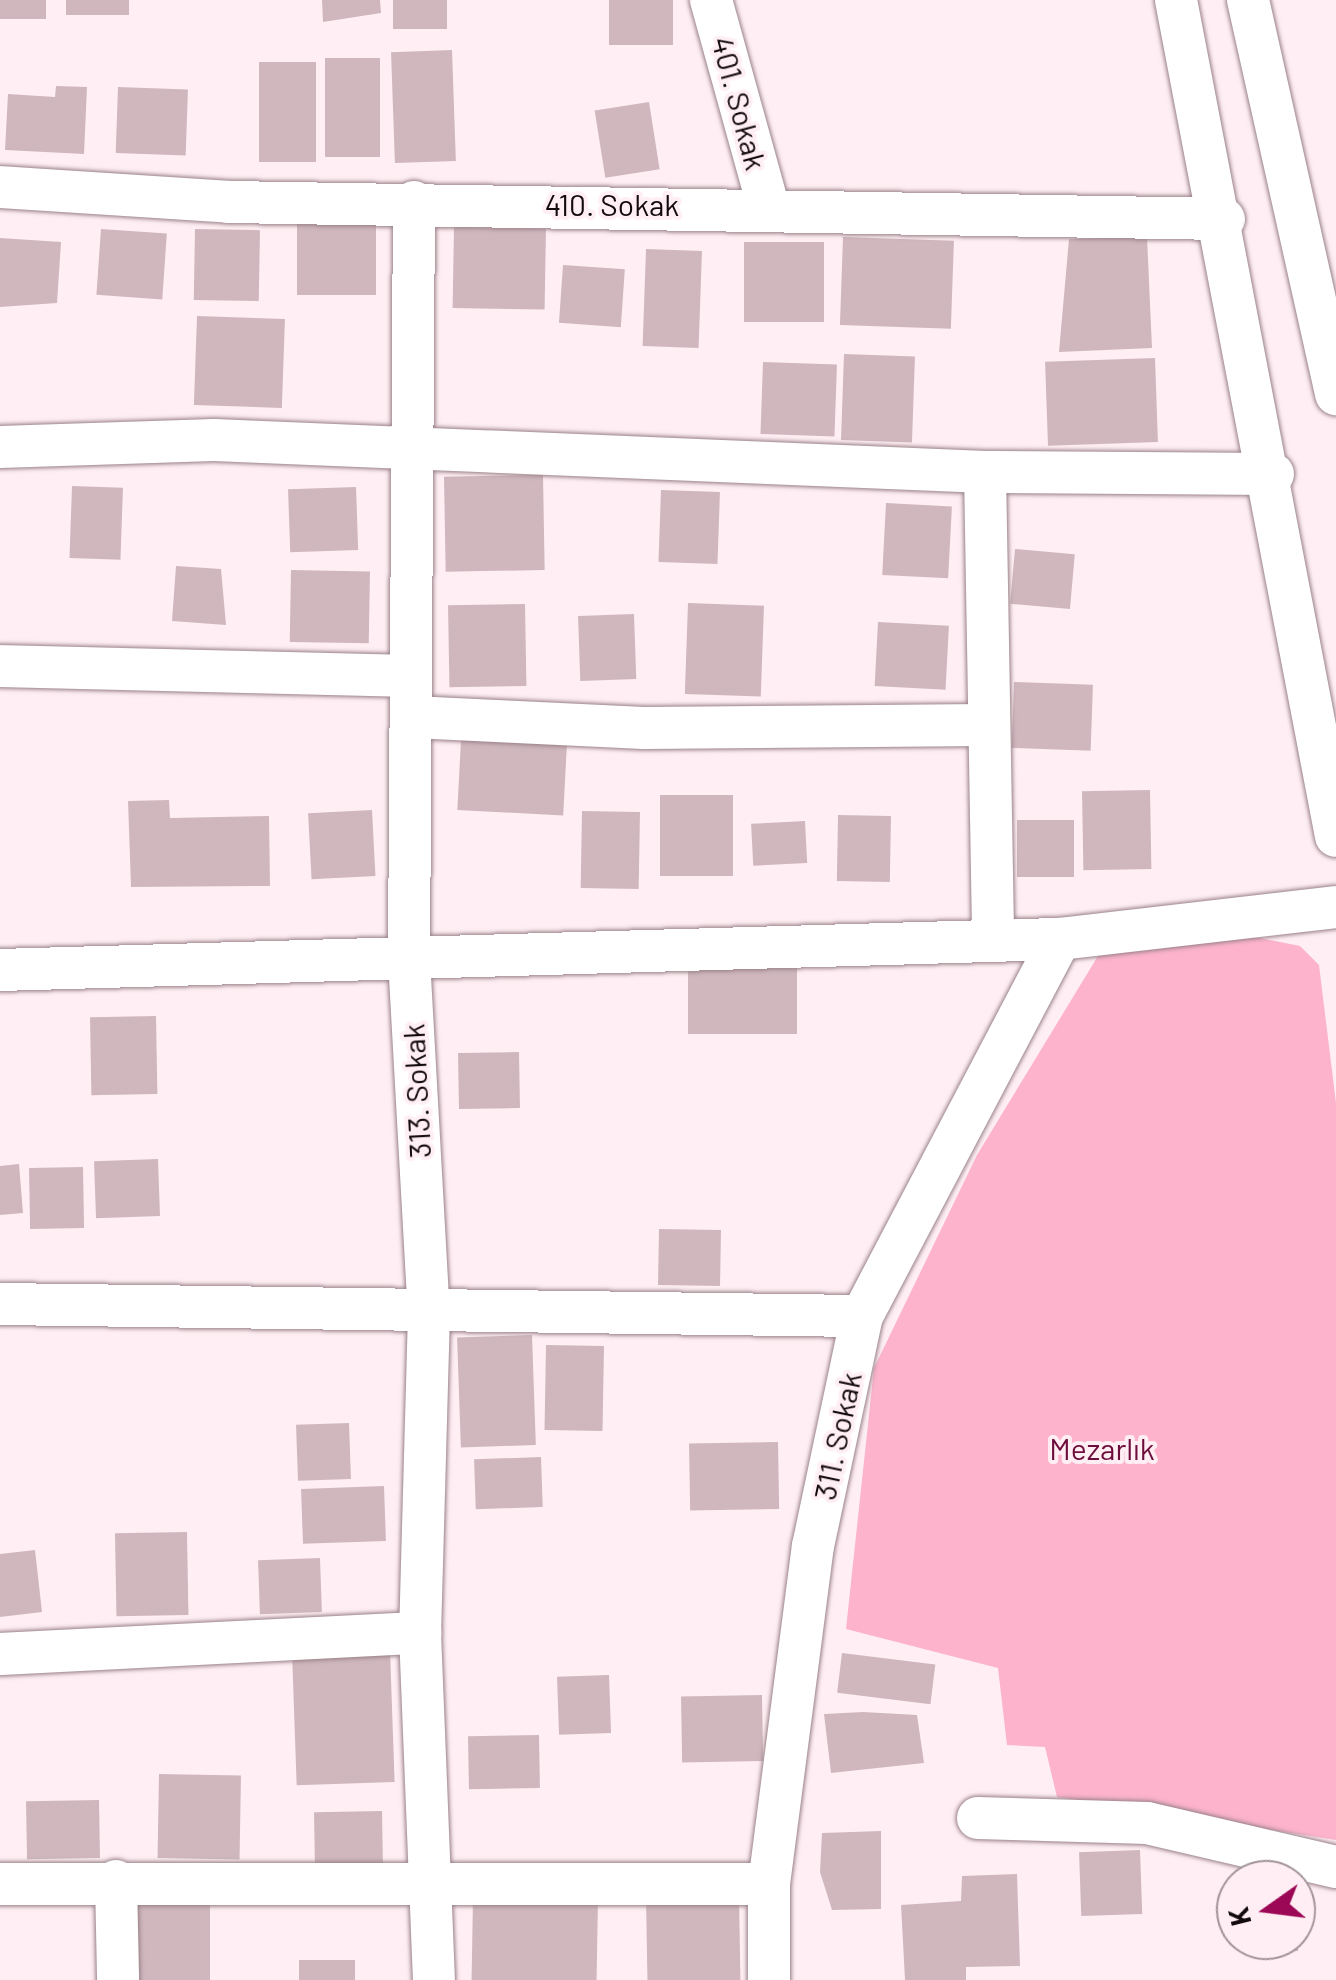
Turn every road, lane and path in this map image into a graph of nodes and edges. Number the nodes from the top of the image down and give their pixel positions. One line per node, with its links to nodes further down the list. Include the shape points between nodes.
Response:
1 (711, 0): 6 (street, 401. Sokak)
2 (1176, 0): 7 (street)
3 (1248, 0): 8 (street)
4 (0, 187): 5 (street, 410. Sokak)
5 (414, 202): 6 (street, 410. Sokak); 10 (street, 313. Sokak)
6 (768, 205): 7 (street, 410. Sokak)
7 (1224, 218): 12 (street)
8 (1336, 394)
9 (0, 447): 10 (street)
10 (412, 447): 11 (street); 14 (street, 313. Sokak)
11 (985, 472): 12 (street); 15 (street)
12 (1273, 474): 16 (street)
13 (0, 666): 14 (street)
14 (411, 696): 15 (street, via 644,728); 20 (street, 313. Sokak)
15 (984, 725): 19 (street)
16 (1336, 836)
17 (1336, 907): 18 (street)
18 (1060, 939): 19 (street); 24 (street, 311. Sokak)
19 (992, 941): 20 (street)
20 (409, 960): 21 (street); 23 (street, 313. Sokak)
21 (0, 970)
22 (0, 1304): 23 (street)
23 (429, 1312): 24 (street); 25 (street, 313. Sokak)
24 (862, 1316): 31 (street, 311. Sokak, via 813,1546)
25 (420, 1633): 26 (street); 32 (street, 313. Sokak)
26 (0, 1654)
27 (978, 1818): 28 (street, via 1147,1822)
28 (1336, 1867)
29 (116, 1880): 30 (street); 32 (street); 33 (street)
30 (0, 1884)
31 (769, 1884): 32 (street); 35 (street, 311. Sokak)
32 (431, 1887): 34 (street, 313. Sokak)
33 (118, 1980)
34 (434, 1980)
35 (769, 1980)

